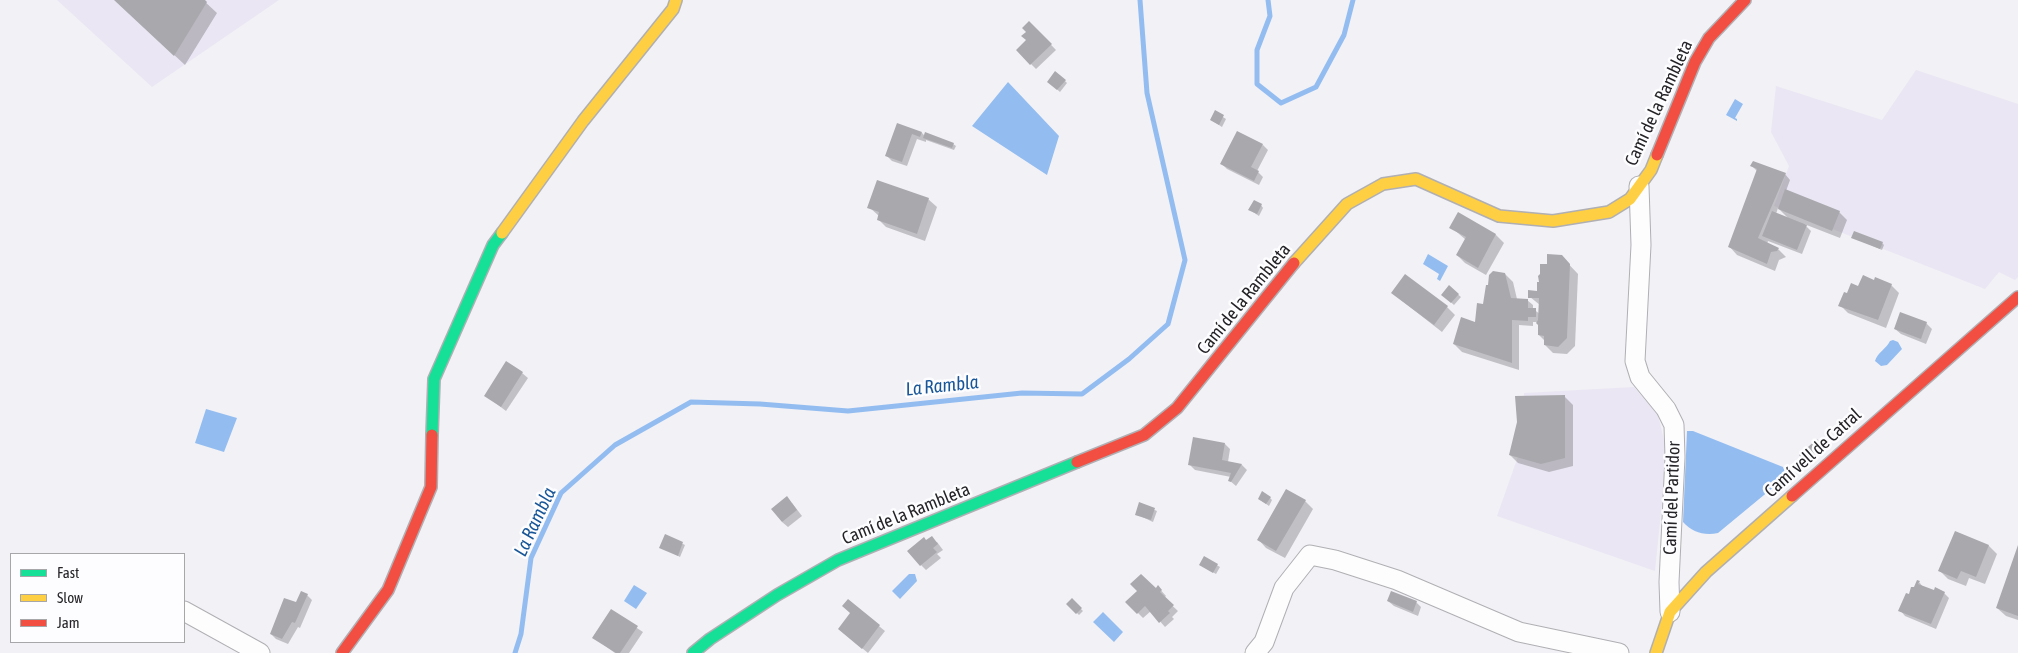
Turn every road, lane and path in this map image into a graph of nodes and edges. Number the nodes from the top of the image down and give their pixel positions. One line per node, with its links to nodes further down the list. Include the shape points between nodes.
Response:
1 (676, 0): 8 (street, via 493,246 434,379 431,487 388,590)
2 (1745, 0): 3 (street, Camí de la Rambleta, via 1709,38 1695,62 1650,170)
3 (1639, 186): 6 (street, Camí del Partidor, via 1641,245 1635,361 1640,377 1666,409 1674,425); 9 (street, Camí de la Rambleta, via 1630,199 1609,212 1554,221 1499,216 1416,179 1383,184 1347,204 1295,262 1177,408 1144,435 838,560 769,600)
4 (2018, 297): 6 (street, Camí vell de Catral, via 1706,572)
5 (185, 612): 7 (street)
6 (1670, 612): 12 (street, Camí vell de Catral)
7 (260, 653)
8 (342, 653)
9 (694, 653)
10 (1255, 653): 11 (street, via 1264,642 1284,588 1310,555 1396,580 1519,632)
11 (1619, 653)
12 (1656, 653)

